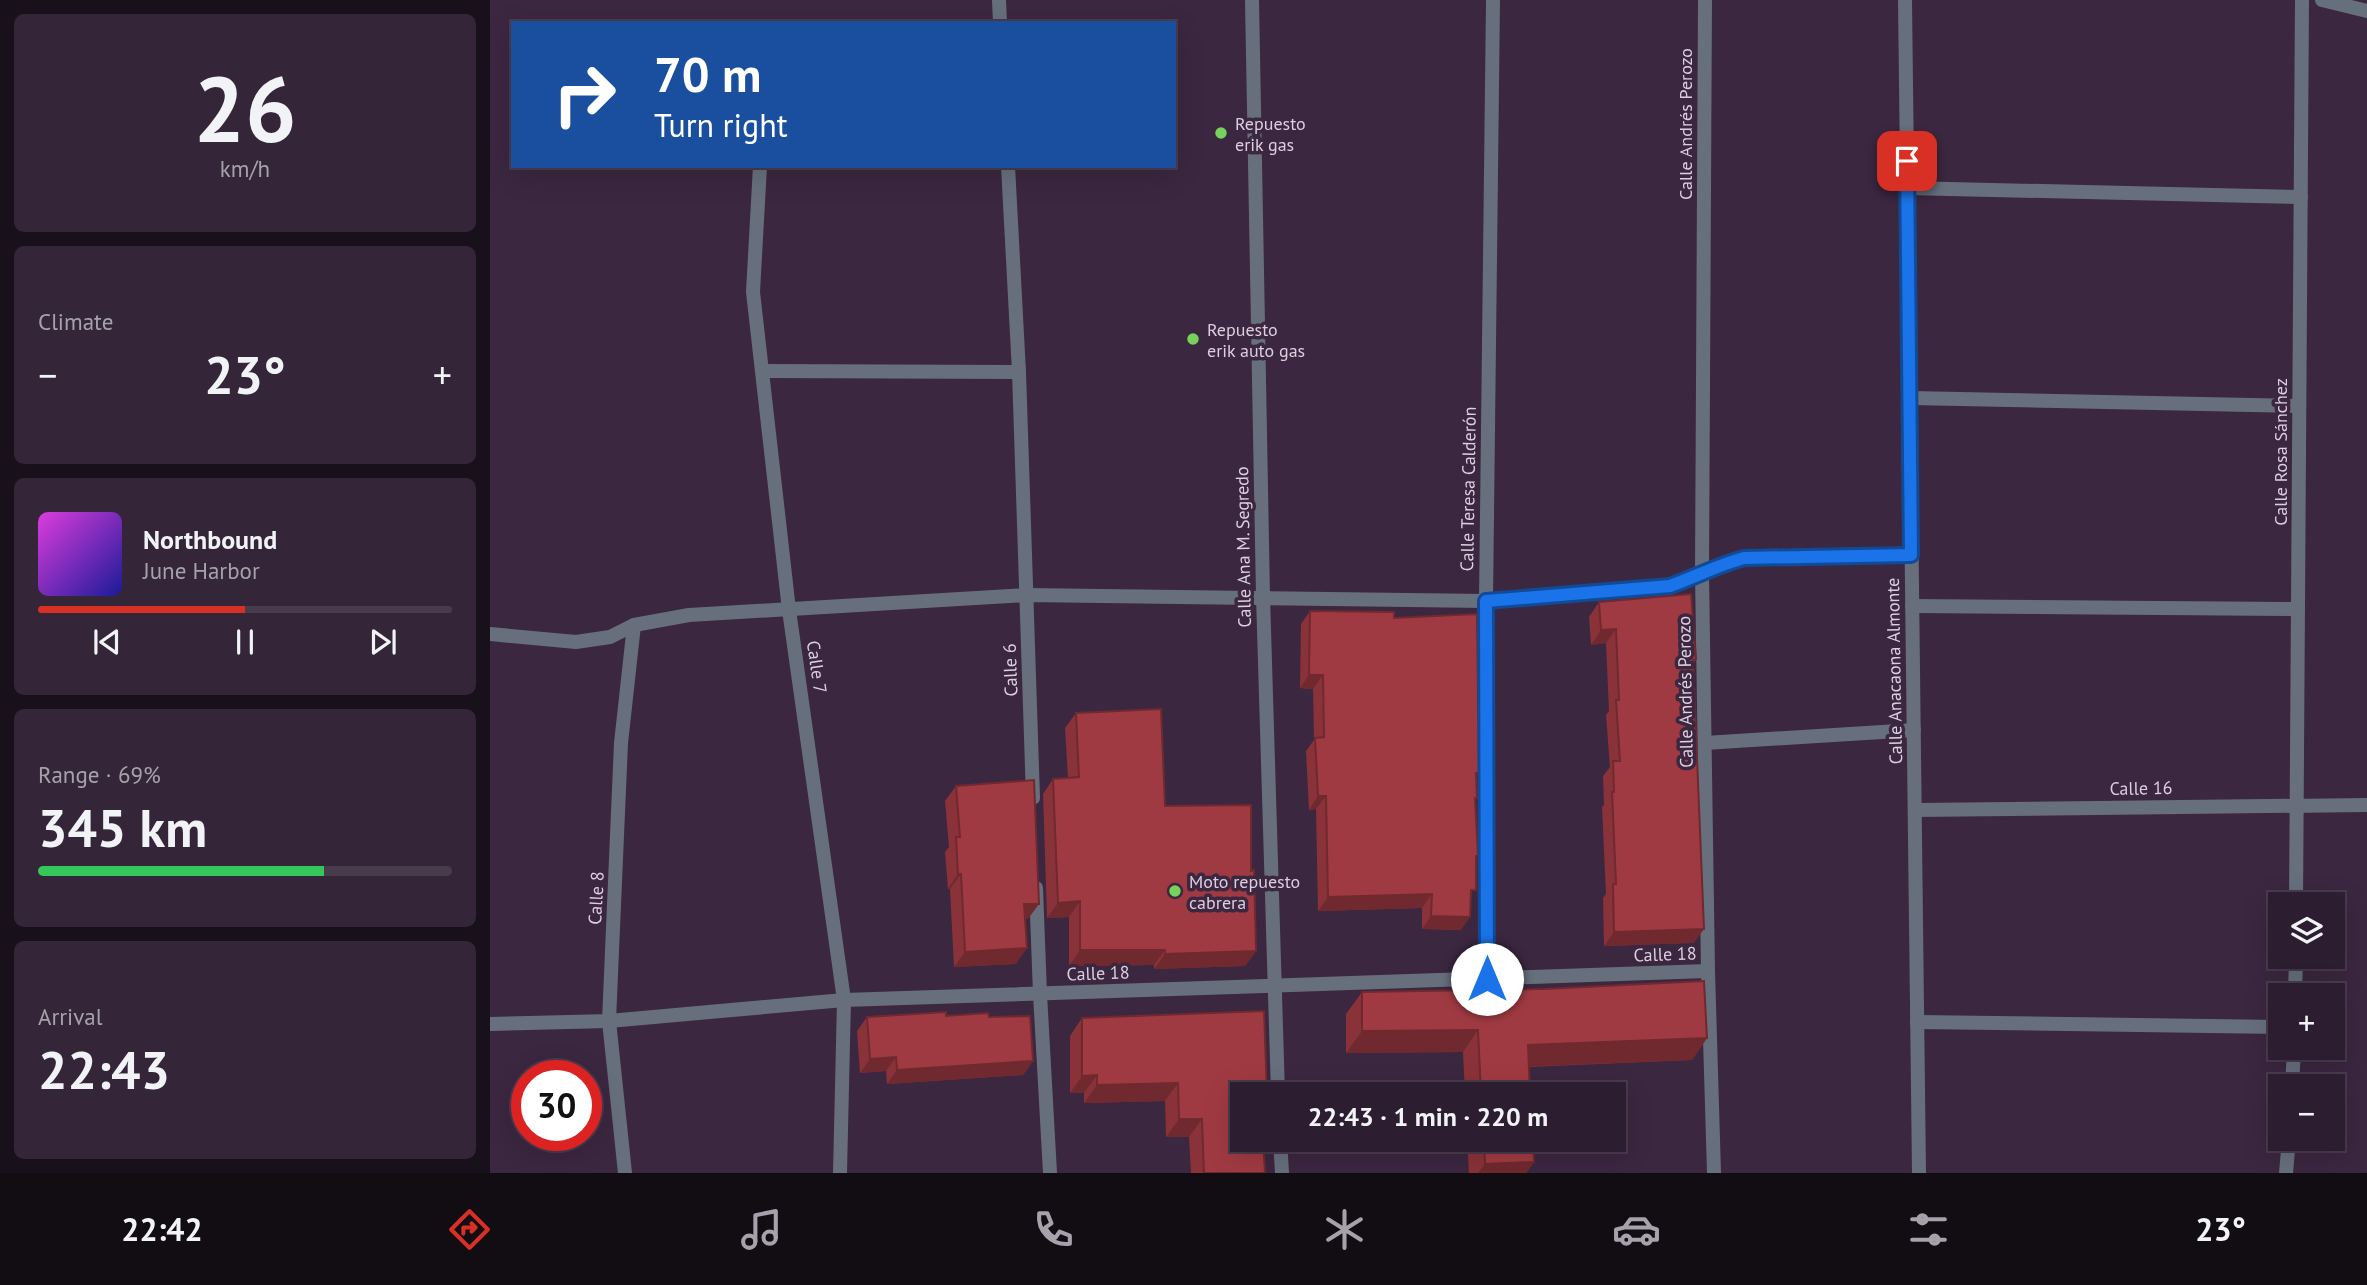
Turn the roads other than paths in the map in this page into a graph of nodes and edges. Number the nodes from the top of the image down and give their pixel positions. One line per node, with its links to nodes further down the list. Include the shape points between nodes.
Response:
1 (999, 0): 9 (street)
2 (1252, 0): 21 (street, Calle Ana M. Segredo)
3 (1493, 0): 22 (street, Calle Teresa Calderón)
4 (1705, 0): 19 (street, Calle Andrés Perozo)
5 (1905, 0): 12 (street, Calle Anacaona Almonte)
6 (2302, 0): 13 (street, Calle Rosa Sánchez)
7 (2322, 0): 8 (street)
8 (2367, 12)
9 (1000, 21)
10 (760, 168): 14 (street, Calle 7, via 753,292)
11 (1008, 168): 15 (street, Calle 6)
12 (1907, 188): 13 (street); 16 (street, Calle Anacaona Almonte)
13 (2301, 197): 17 (street, Calle Rosa Sánchez)
14 (763, 370): 15 (street); 25 (street, Calle 7)
15 (1019, 372): 20 (street, Calle 6)
16 (1910, 398): 17 (street); 18 (street, Calle Anacaona Almonte)
17 (2299, 406): 24 (street, Calle Rosa Sánchez)
18 (1911, 555): 19 (street, via 1744,558); 23 (street, Calle Anacaona Almonte)
19 (1702, 573): 22 (street, via 1670,586); 29 (street, Calle Andrés Perozo)
20 (1027, 595): 21 (street); 25 (street); 33 (street, Calle 6)
21 (1263, 596): 22 (street); 38 (street, Calle Ana M. Segredo)
22 (1486, 601): 37 (street, Calle Teresa Calderón)
23 (1912, 606): 24 (street); 28 (street, Calle Anacaona Almonte)
24 (2298, 609): 30 (street, Calle Rosa Sánchez)
25 (789, 610): 26 (street, via 690,615); 40 (street, Calle 7)
26 (634, 625): 27 (street, via 610,637 576,642); 41 (street, Calle 8, via 621,743)
27 (490, 634)
28 (1913, 730): 29 (street); 32 (street, Calle Anacaona Almonte)
29 (1705, 743): 36 (street, Calle Andrés Perozo)
30 (2296, 805): 31 (street, Calle 16); 32 (street, Calle 16); 35 (street, Calle Rosa Sánchez)
31 (2367, 805)
32 (1915, 810): 42 (street, Calle Anacaona Almonte)
33 (1034, 815)
34 (1035, 870): 39 (street)
35 (2296, 892)
36 (1709, 971): 37 (street, Calle 18); 52 (street, Calle Andrés Perozo)
37 (1487, 979): 38 (street, Calle 18)
38 (1274, 986): 39 (street, Calle 18); 45 (street, Calle Ana M. Segredo)
39 (1040, 994): 40 (street, Calle 18); 50 (street)
40 (844, 1000): 41 (street, Calle 18); 49 (street, Calle 7)
41 (609, 1021): 43 (street, Calle 18); 48 (street, Calle 8)
42 (1917, 1022): 44 (street); 53 (street, Calle Anacaona Almonte)
43 (490, 1024)
44 (2268, 1027)
45 (1278, 1082)
46 (2288, 1151): 54 (street)
47 (1281, 1152): 51 (street)
48 (625, 1173)
49 (840, 1173)
50 (1050, 1173)
51 (1282, 1173)
52 (1714, 1173)
53 (1919, 1173)
54 (2286, 1173)

